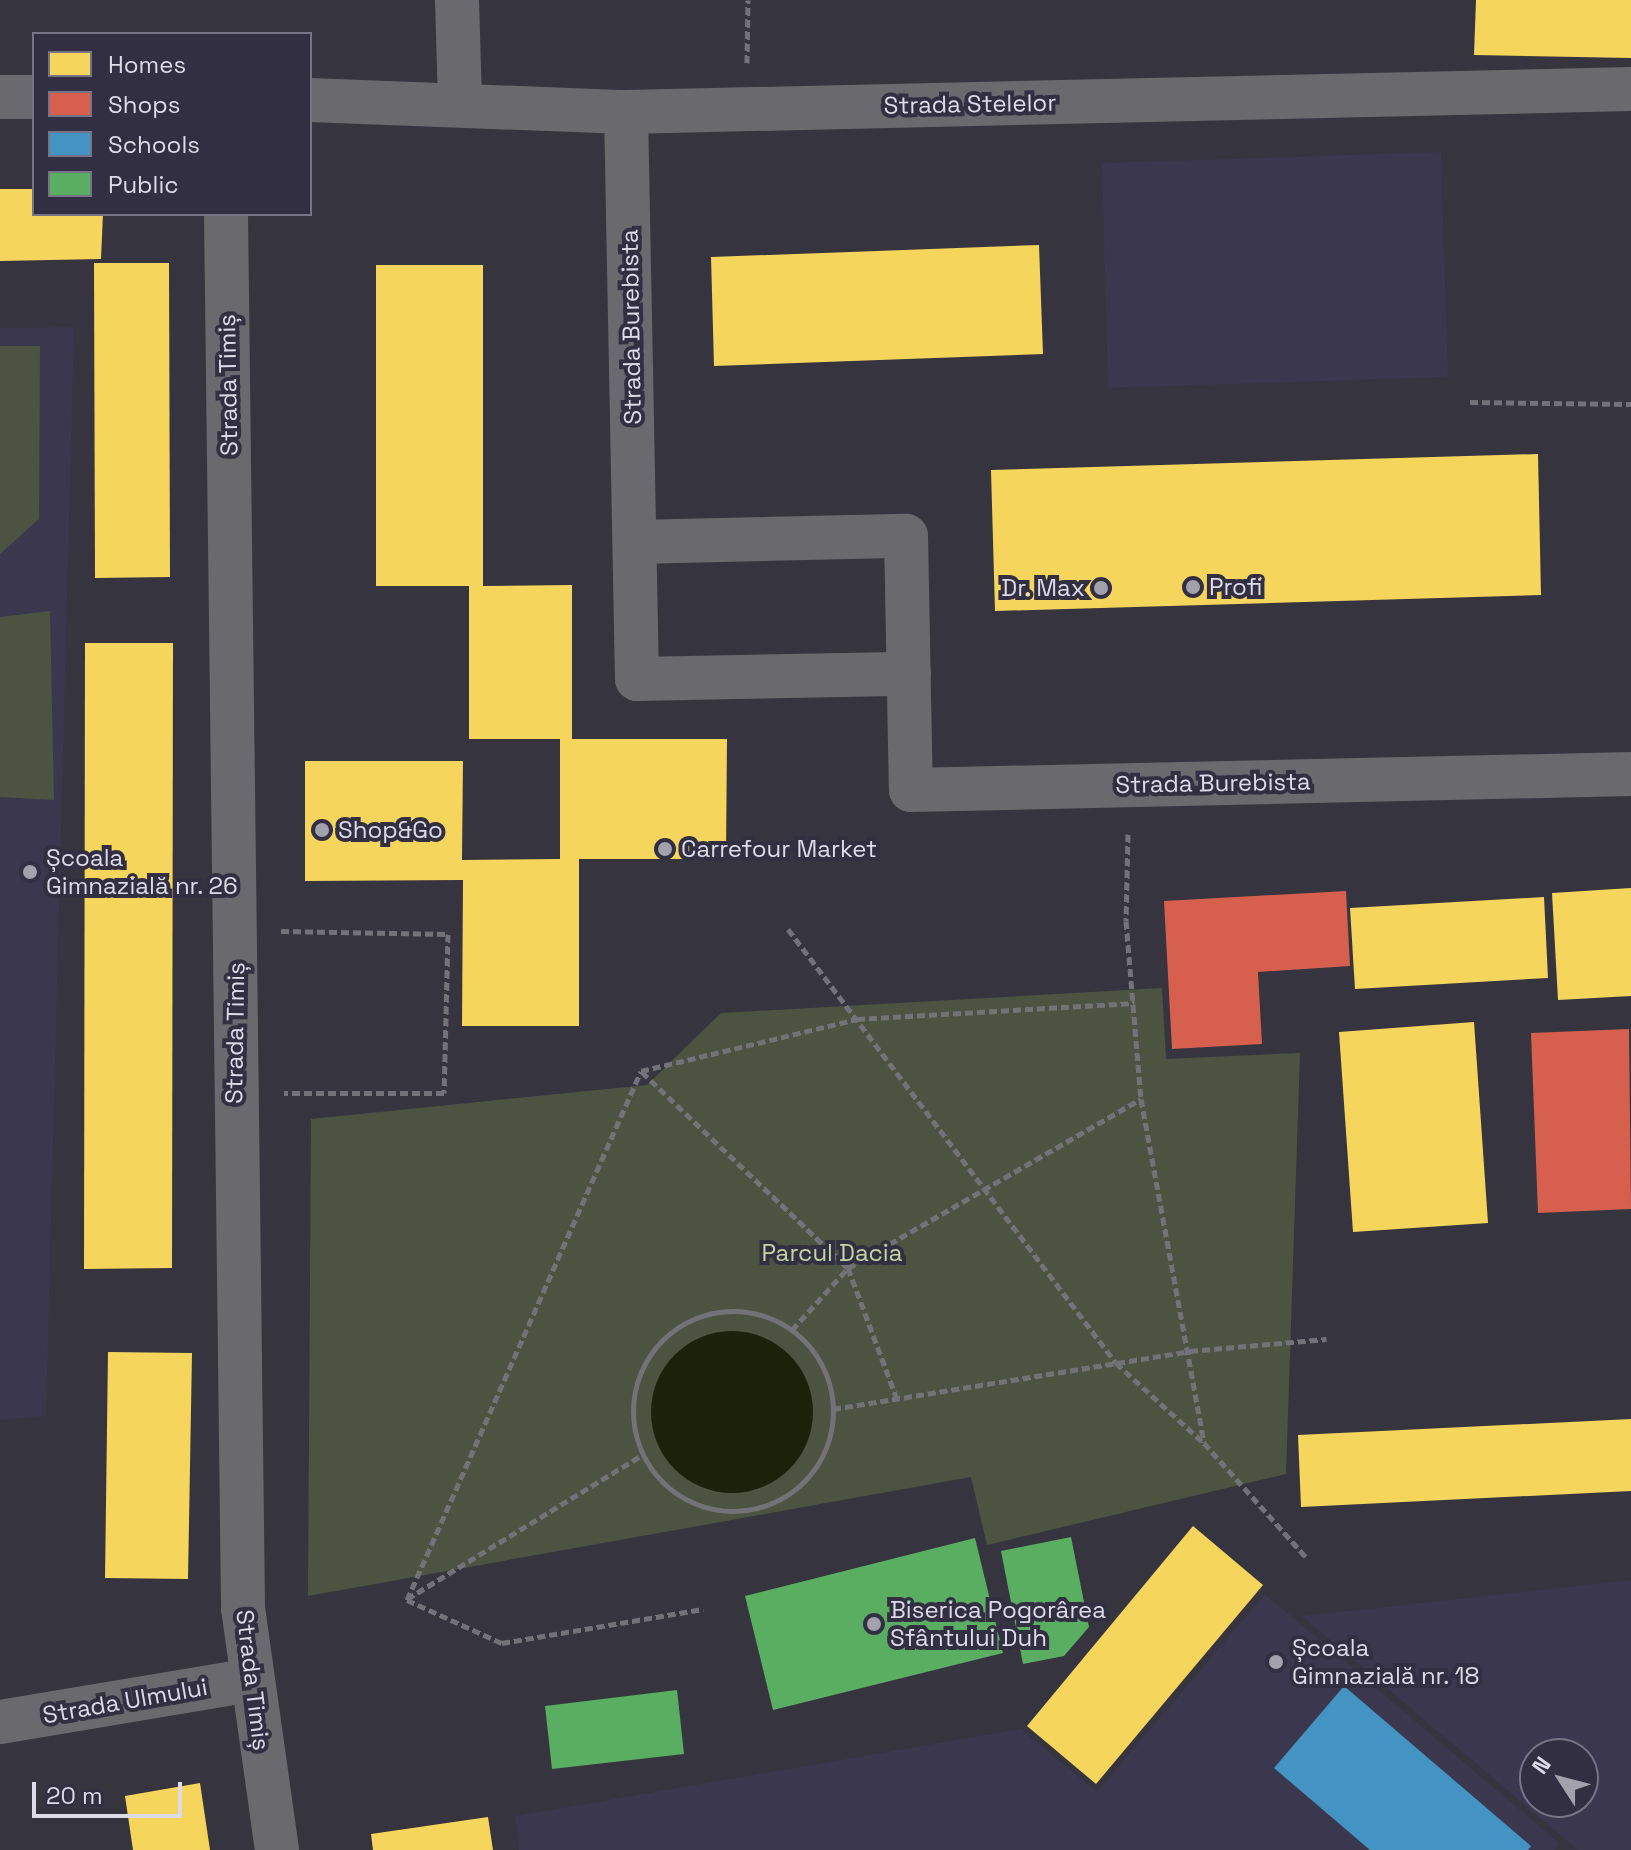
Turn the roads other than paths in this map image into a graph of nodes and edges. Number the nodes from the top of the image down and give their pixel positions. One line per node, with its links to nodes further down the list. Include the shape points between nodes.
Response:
1 (457, 0): 6 (street)
2 (1631, 89): 7 (street, Strada Stelelor)
3 (0, 97): 4 (street)
4 (32, 97)
5 (312, 100): 6 (street, Strada Stelelor)
6 (460, 102): 7 (street, Strada Stelelor)
7 (626, 112): 9 (street, Strada Burebista)
8 (226, 216): 12 (street, Strada Timiș, via 236,930 233,1093 243,1608)
9 (635, 542): 10 (street, Strada Burebista, via 637,679); 10 (street, Strada Burebista, via 906,536)
10 (909, 674): 11 (street, Strada Burebista, via 911,790)
11 (1631, 774)
12 (250, 1680): 13 (street, Strada Ulmului); 14 (street, Strada Timiș)
13 (0, 1722)
14 (277, 1850)

